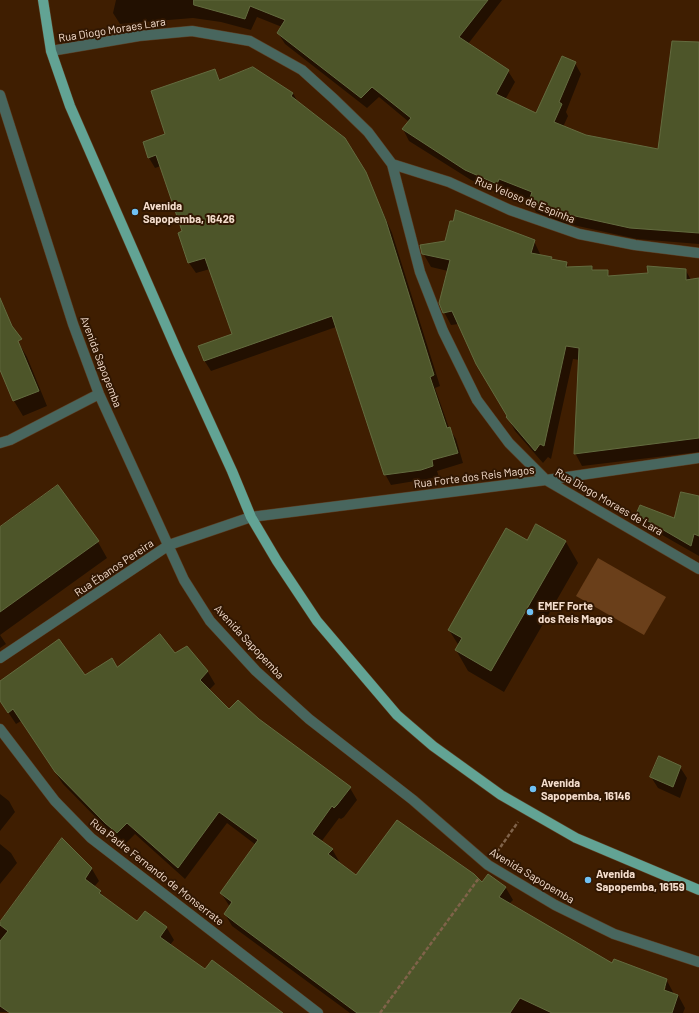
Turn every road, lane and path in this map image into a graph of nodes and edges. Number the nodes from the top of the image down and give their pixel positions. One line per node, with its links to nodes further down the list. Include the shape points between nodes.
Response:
1 (44, 0): 2 (main road)
2 (50, 52): 4 (street, Rua Diogo Moraes Lara, via 139,36 192,31 250,41 302,70 368,132); 10 (main road, via 73,113)
3 (0, 95): 6 (street, Avenida Sapopemba, via 73,324)
4 (392, 164): 5 (street, Rua Veloso de Espinha, via 449,182 510,210 579,234 635,245); 9 (street, Rua Diogo Moraes de Lara, via 420,272 443,331 477,400 509,443)
5 (699, 253)
6 (99, 394): 7 (street); 11 (street, Avenida Sapopemba)
7 (0, 443)
8 (699, 458): 9 (street, Rua Forte dos Reis Magos)
9 (546, 480): 10 (street, Rua Forte dos Reis Magos); 12 (street, Rua Diogo Moraes de Lara)
10 (251, 517): 11 (street, Rua Ébanos Pereira); 15 (main road, via 317,622 392,710 461,768)
11 (169, 546): 13 (street, Rua Ébanos Pereira); 16 (street, Avenida Sapopemba, via 184,580 210,620 256,671 310,719 413,800)
12 (699, 569)
13 (0, 658)
14 (0, 729): 19 (street, Rua Padre Fernando de Monserrate, via 55,801 91,838)
15 (526, 810): 16 (path); 17 (main road, via 576,838)
16 (488, 865): 18 (street, Avenida Sapopemba, via 555,905 614,934); 20 (path)
17 (699, 890)
18 (699, 962)
19 (318, 1013)
20 (380, 1013)

